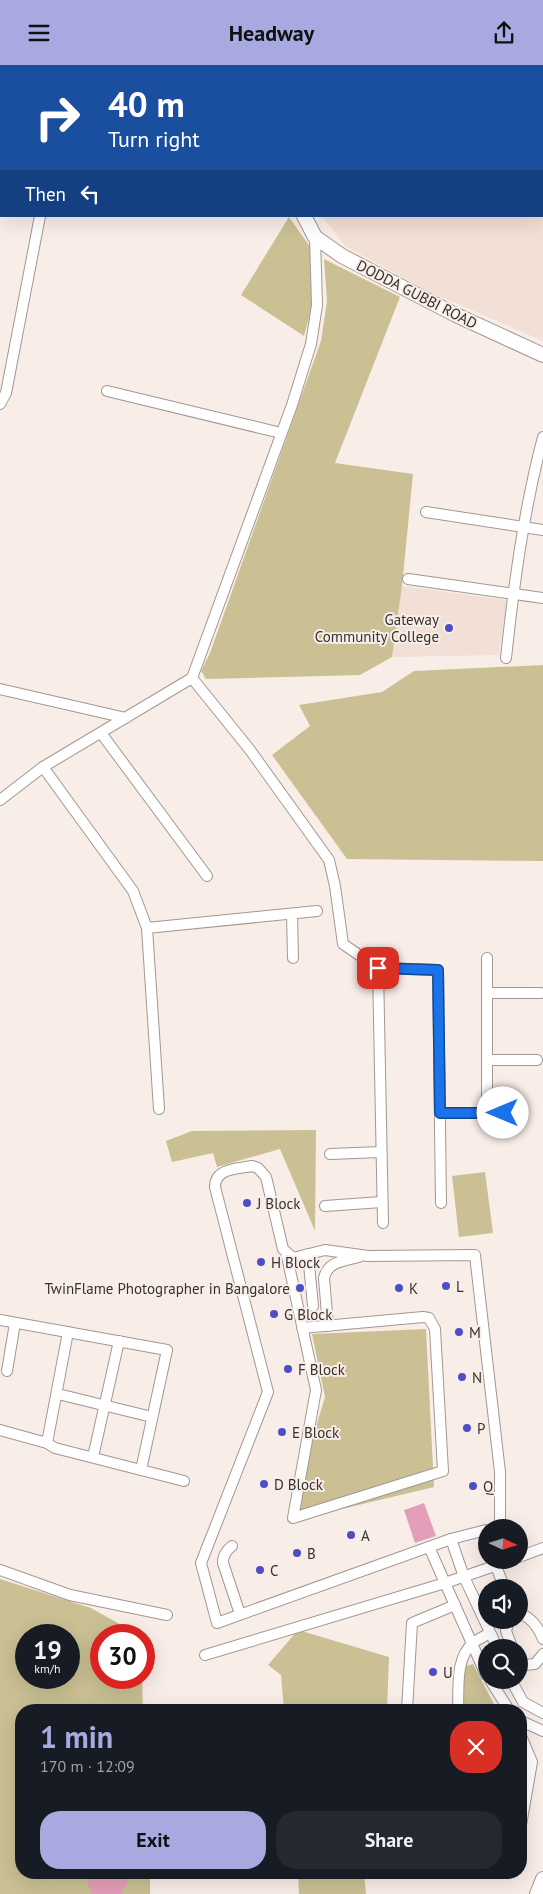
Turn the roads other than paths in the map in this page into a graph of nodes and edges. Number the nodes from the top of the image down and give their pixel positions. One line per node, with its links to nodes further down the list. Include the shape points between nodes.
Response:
1 (40, 217): 6 (street, via 6,393)
2 (305, 217): 3 (street, DODDA GUBBI ROAD)
3 (315, 237): 4 (street, DODDA GUBBI ROAD, via 342,256 456,315); 7 (street, via 317,305 311,344)
4 (543, 355)
5 (107, 391): 7 (street)
6 (0, 404)
7 (281, 433): 16 (street)
8 (543, 437): 10 (street)
9 (426, 512): 10 (street)
10 (522, 527): 11 (street); 13 (street)
11 (543, 531)
12 (408, 579): 13 (street)
13 (513, 594): 14 (street); 15 (street)
14 (543, 598)
15 (506, 658)
16 (192, 679): 18 (street); 28 (street, via 250,750 329,860 343,945)
17 (0, 689): 18 (street)
18 (126, 718): 19 (street)
19 (100, 733): 20 (street); 22 (street)
20 (43, 767): 21 (street); 25 (street, via 133,891)
21 (0, 799)
22 (207, 877)
23 (317, 911): 24 (street)
24 (292, 914): 25 (street); 26 (street)
25 (147, 928): 33 (street)
26 (294, 958)
27 (487, 958): 29 (street)
28 (378, 968): 34 (street, via 438,970); 37 (street)
29 (487, 993): 30 (street); 32 (street)
30 (541, 993)
31 (537, 1059): 32 (street)
32 (487, 1060): 35 (street)
33 (159, 1109)
34 (440, 1113): 35 (street); 40 (street)
35 (487, 1113): 36 (street)
36 (519, 1113)
37 (381, 1152): 38 (street); 39 (street)
38 (330, 1154)
39 (382, 1202): 41 (street); 42 (street)
40 (441, 1203)
41 (325, 1205)
42 (383, 1223)
43 (286, 1252): 44 (street, via 292,1258); 50 (street); 74 (street, via 262,1172 252,1166 222,1173 216,1178 215,1187 268,1393 201,1563 217,1623)
44 (308, 1254): 45 (street, via 325,1250); 46 (street)
45 (368, 1256): 49 (street, via 339,1262 326,1271); 62 (street, via 475,1255 500,1472)
46 (314, 1306)
47 (0, 1320): 48 (street)
48 (16, 1323): 51 (street); 53 (street)
49 (328, 1326): 50 (street); 50 (street, via 429,1318 435,1329 443,1471 293,1518 316,1391)
50 (302, 1328)
51 (68, 1332): 52 (street); 54 (street)
52 (119, 1341): 55 (street); 56 (street, via 167,1350)
53 (7, 1371)
54 (58, 1394): 55 (street); 58 (street)
55 (105, 1405): 56 (street); 59 (street)
56 (152, 1417): 60 (street)
57 (0, 1430): 58 (street)
58 (47, 1443): 59 (street)
59 (93, 1457): 60 (street)
60 (141, 1470): 61 (street)
61 (184, 1481)
62 (500, 1519)
63 (478, 1532): 64 (street)
64 (451, 1539): 66 (street); 71 (street)
65 (232, 1546): 74 (street, via 223,1557 223,1563)
66 (429, 1547): 72 (street); 74 (street)
67 (543, 1548): 68 (street)
68 (528, 1554)
69 (487, 1569): 71 (street)
70 (0, 1570): 75 (street, via 70,1595)
71 (464, 1577): 72 (street); 78 (street)
72 (445, 1583): 73 (street); 83 (street)
73 (455, 1605): 81 (street); 88 (street, via 412,1623)
74 (240, 1614)
75 (167, 1615)
76 (528, 1617): 77 (street)
77 (541, 1627): 80 (street)
78 (490, 1633): 79 (street); 81 (street)
79 (493, 1639)
80 (543, 1639)
81 (472, 1643): 84 (street); 89 (street, via 460,1668)
82 (543, 1654): 85 (street, via 535,1664)
83 (205, 1655)
84 (478, 1657)
85 (528, 1665)
86 (496, 1689): 90 (street)
87 (516, 1689): 91 (street)
88 (407, 1704)
89 (458, 1704)
90 (505, 1704)
91 (527, 1704)
92 (527, 1704): 93 (street)
93 (543, 1713)
94 (527, 1724): 95 (street)
95 (543, 1731)
96 (527, 1750): 97 (street, via 532,1762)
97 (527, 1791)
98 (543, 1879): 99 (street)
99 (537, 1894)

